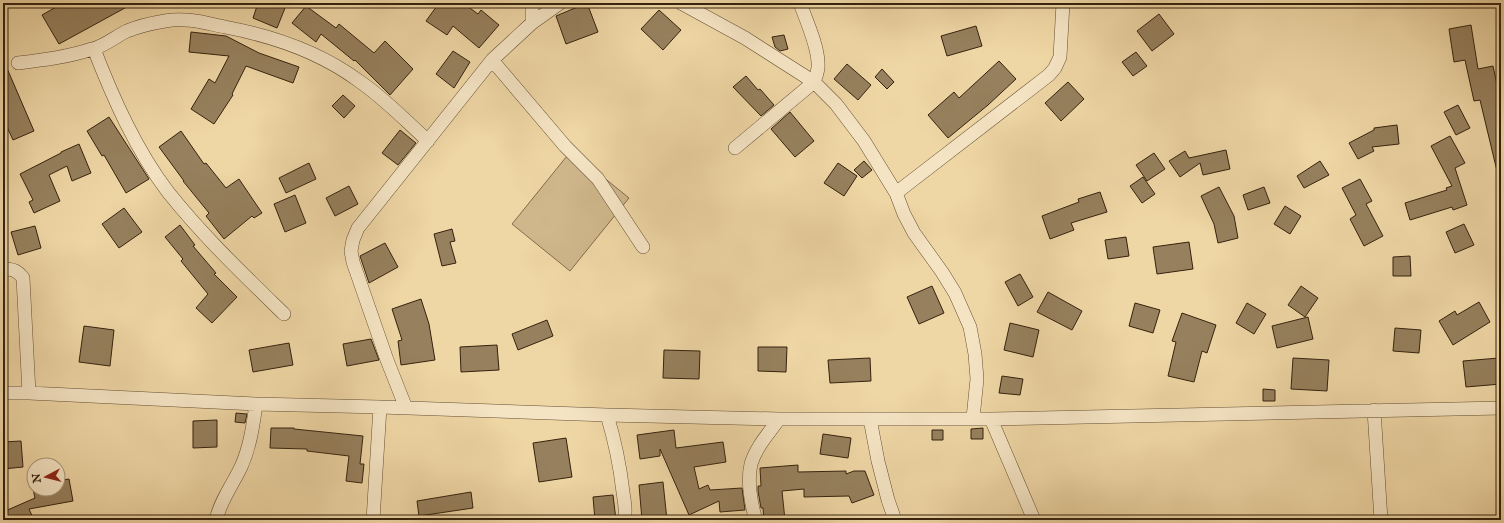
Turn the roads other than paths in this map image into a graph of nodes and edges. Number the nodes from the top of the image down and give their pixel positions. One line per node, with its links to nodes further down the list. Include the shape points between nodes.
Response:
1 (532, 3): 6 (street)
2 (560, 3): 6 (street)
3 (681, 3): 10 (street, via 745,38)
4 (800, 3): 10 (street, via 818,63)
5 (1063, 3): 13 (street, via 1060,57 1052,71)
6 (532, 23): 8 (street)
7 (94, 49): 9 (street); 11 (street, via 128,31 168,20 186,19 271,38 302,49 359,80); 16 (street, via 125,121 141,151 168,191 204,233)
8 (492, 60): 11 (street); 14 (street, via 565,146 598,178)
9 (18, 63)
10 (814, 82): 12 (street); 13 (street, via 850,122)
11 (428, 141): 21 (street, via 358,228 351,251 355,272)
12 (735, 148)
13 (896, 193): 25 (street, via 914,233 955,293 970,327 977,379)
14 (643, 246)
15 (3, 269): 18 (street, via 18,271 23,278)
16 (284, 314)
17 (3, 393): 18 (street)
18 (29, 393): 19 (street)
19 (256, 404): 20 (street); 30 (street, via 249,446)
20 (380, 407): 21 (street); 31 (street)
21 (406, 408): 24 (street)
22 (1501, 408): 23 (street)
23 (1374, 410): 28 (street); 35 (street)
24 (607, 415): 26 (street); 29 (street, via 620,465)
25 (973, 418): 27 (street); 28 (street)
26 (779, 419): 27 (street); 32 (street, via 763,440 751,464 751,491)
27 (870, 419): 33 (street, via 881,474)
28 (990, 419): 34 (street)
29 (625, 519)
30 (216, 520)
31 (373, 520)
32 (756, 520)
33 (895, 520)
34 (1034, 520)
35 (1381, 520)

